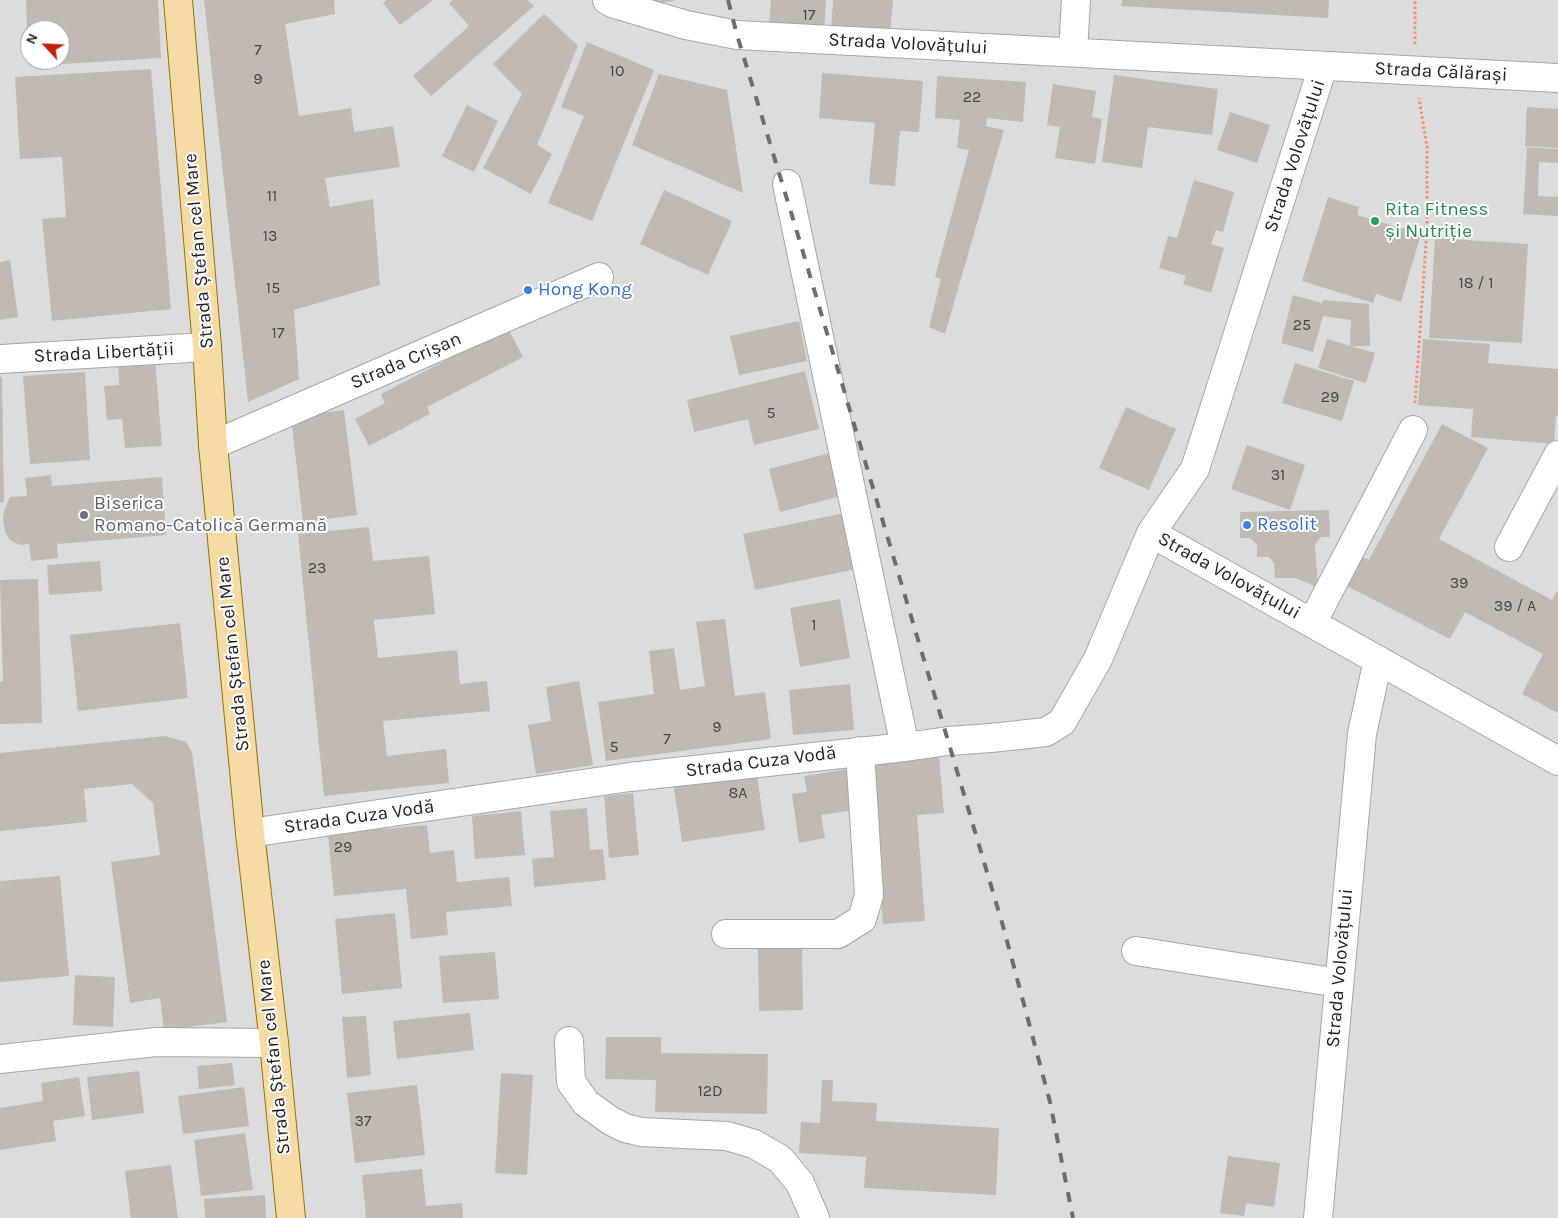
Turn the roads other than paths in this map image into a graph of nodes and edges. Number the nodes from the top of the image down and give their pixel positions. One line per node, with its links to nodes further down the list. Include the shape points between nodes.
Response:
1 (178, 0): 9 (main road, Strada Ștefan cel Mare)
2 (607, 0): 4 (street, Strada Volovățului, via 686,25 737,35)
3 (1076, 0): 4 (street)
4 (1073, 52): 5 (street, Strada Volovățului)
5 (1323, 66): 6 (street, Strada Călărași); 14 (street, Strada Volovățului, via 1195,470)
6 (1558, 78)
7 (788, 184): 18 (street)
8 (599, 277): 12 (street, Strada Crișan)
9 (207, 347): 10 (street, Strada Libertății); 12 (main road, Strada Ștefan cel Mare)
10 (0, 359)
11 (1413, 430): 16 (street)
12 (213, 445): 21 (main road, Strada Ștefan cel Mare)
13 (1558, 454): 15 (street)
14 (1151, 533): 16 (street, Strada Volovățului); 18 (street, Strada Cuza Vodă, via 1098,659 1062,722 1046,732)
15 (1509, 547)
16 (1312, 623): 17 (street, Strada Volovățului)
17 (1378, 660): 20 (street, Strada Volovățului); 24 (street, Strada Volovățului, via 1362,734)
18 (905, 747): 19 (street, Strada Cuza Vodă)
19 (860, 751): 21 (street, Strada Cuza Vodă, via 630,778); 22 (street, via 869,895 862,919 838,934)
20 (1558, 761)
21 (250, 833): 26 (main road, Strada Ștefan cel Mare)
22 (726, 934)
23 (1136, 951): 24 (street)
24 (1339, 983): 30 (street, Strada Volovățului)
25 (568, 1041): 29 (street, via 571,1082 586,1103 611,1121 642,1132 726,1136 754,1144 780,1159 800,1183)
26 (274, 1043): 27 (street, via 156,1042); 28 (main road, Strada Ștefan cel Mare)
27 (0, 1059)
28 (291, 1218)
29 (815, 1218)
30 (1318, 1218)

